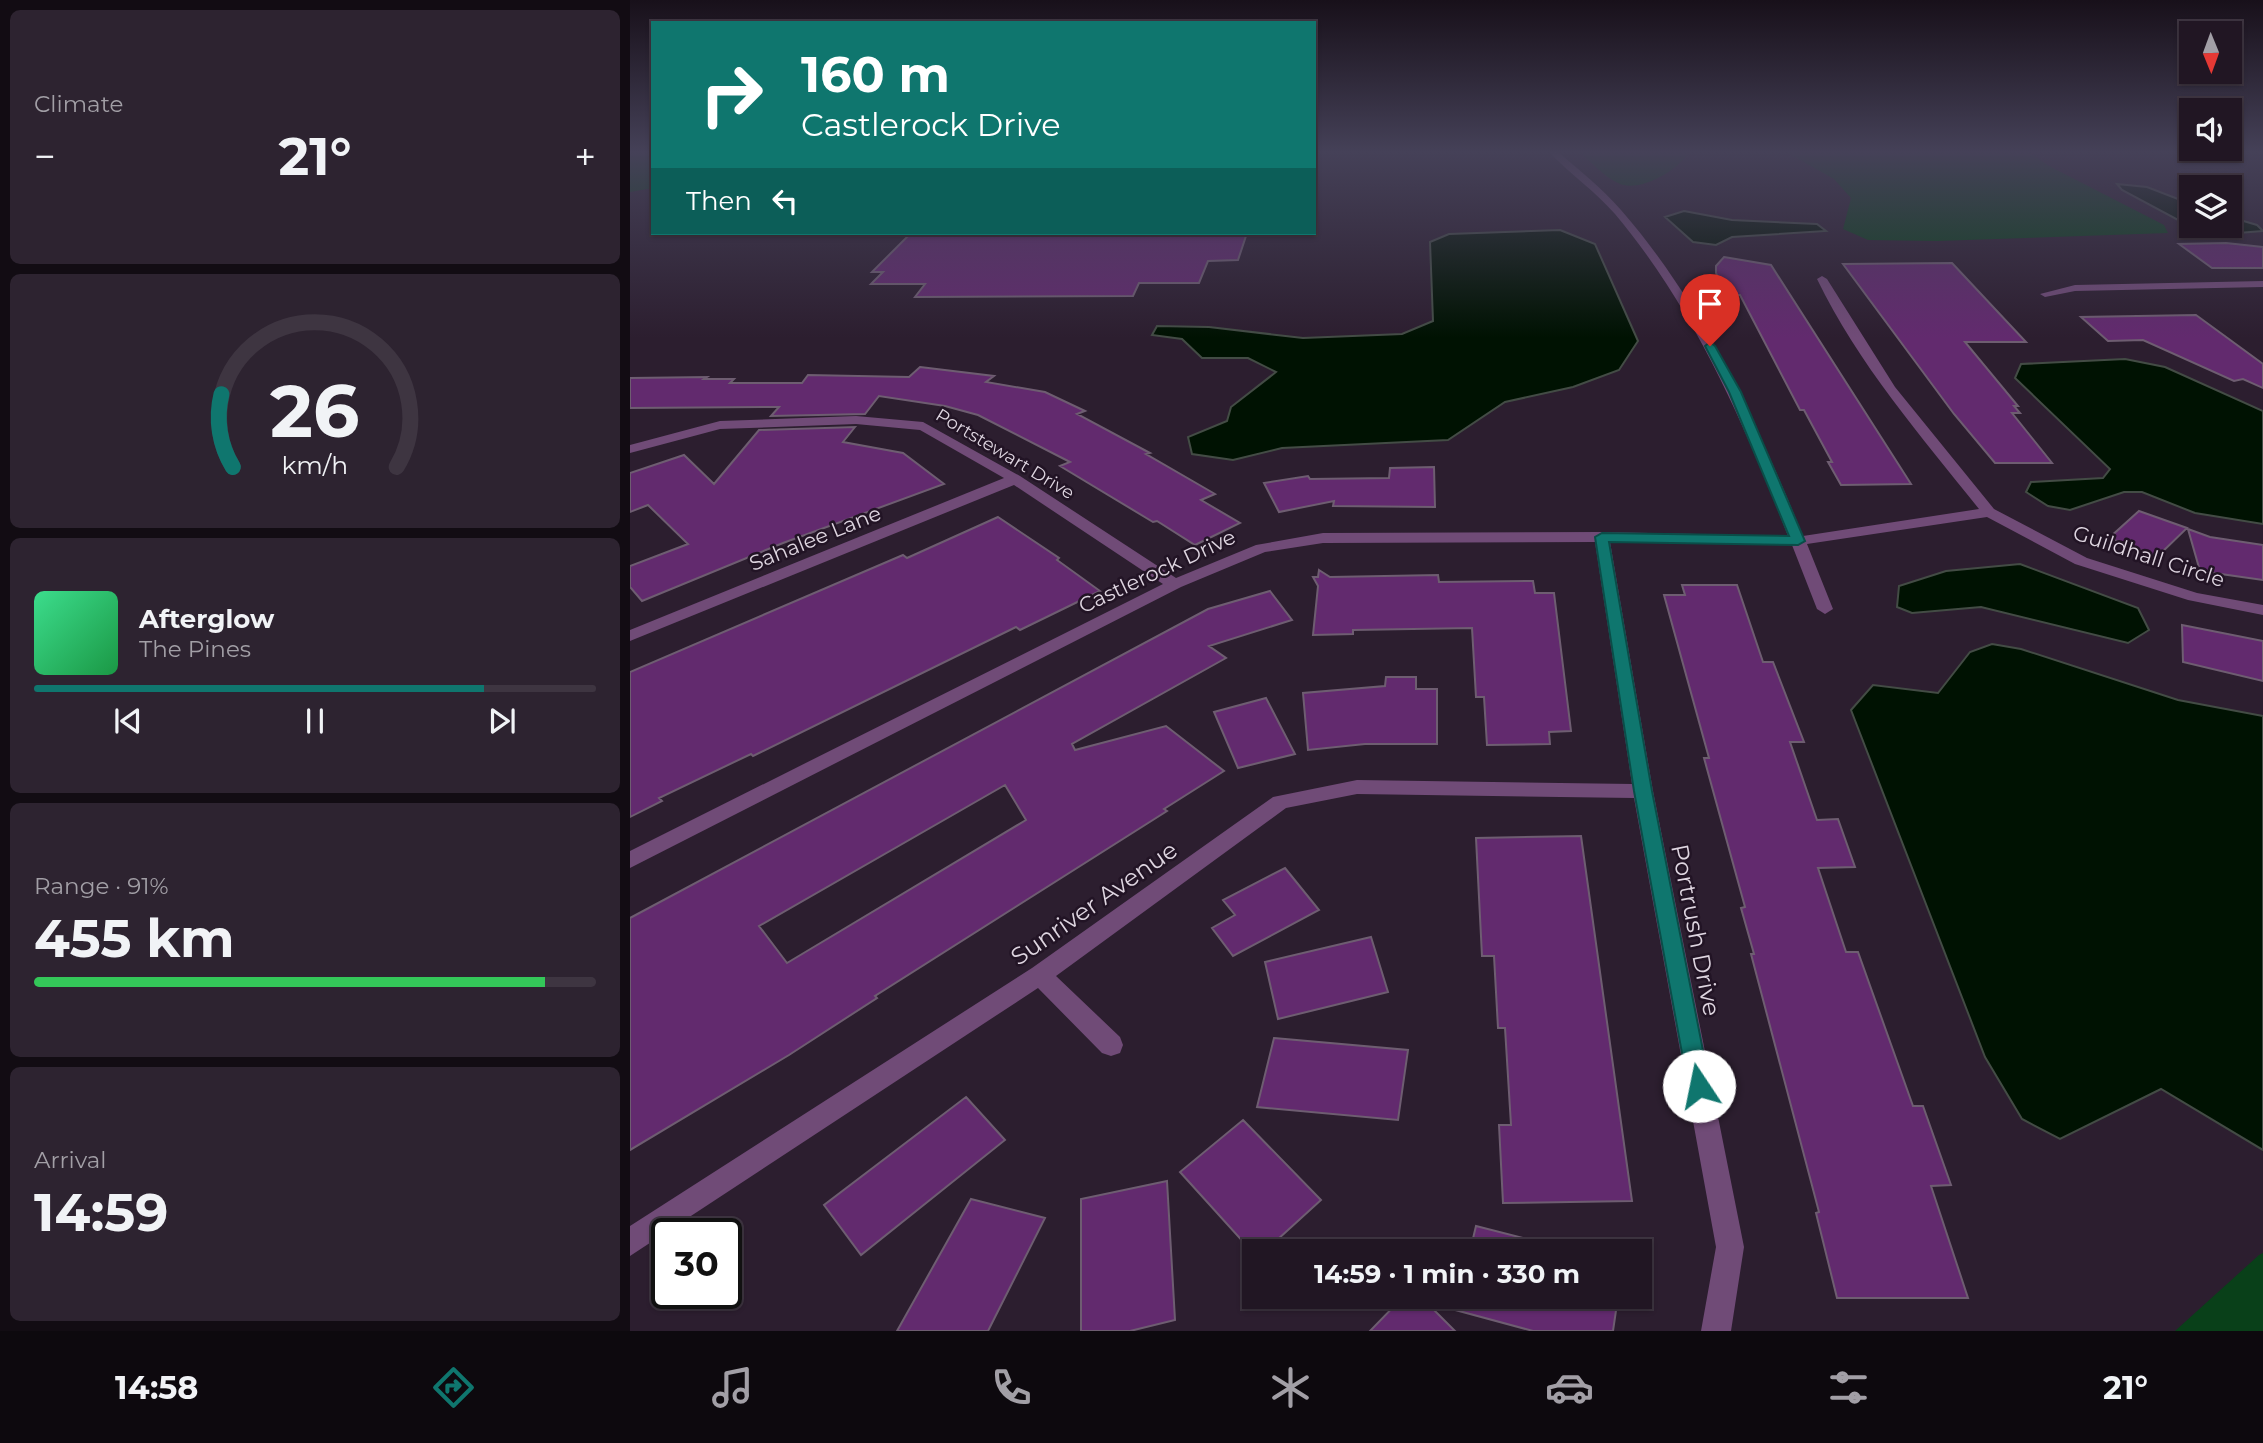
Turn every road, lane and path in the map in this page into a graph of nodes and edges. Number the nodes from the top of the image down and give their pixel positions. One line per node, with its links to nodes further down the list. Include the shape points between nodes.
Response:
1 (1620, 214): 10 (street, via 1676,288 1735,392)
2 (1822, 279): 8 (street, Guildhall Circle, via 1890,389)
3 (2258, 284): 4 (street); 5 (street, via 2075,288)
4 (2263, 292)
5 (2045, 294)
6 (630, 449): 7 (street, Portstewart Drive, via 720,425 856,420 922,426)
7 (1015, 479): 11 (street, Portstewart Drive); 14 (street, Sahalee Lane)
8 (1989, 512): 10 (street); 13 (street, Guildhall Circle, via 2081,561 2194,597)
9 (1602, 537): 10 (street, Castlerock Drive); 11 (street, Castlerock Drive, via 1323,538 1261,548); 15 (street, Portrush Drive)
10 (1798, 541): 12 (street)
11 (1175, 584): 16 (street, Castlerock Drive)
12 (1825, 609)
13 (2263, 610)
14 (630, 636)
15 (1643, 791): 17 (street, Sunriver Avenue, via 1357,787 1280,802); 20 (street, Portrush Drive, via 1730,1247)
16 (630, 860)
17 (1040, 975): 18 (street); 19 (street, Sunriver Avenue)
18 (1111, 1045)
19 (630, 1242)
20 (1716, 1331)

